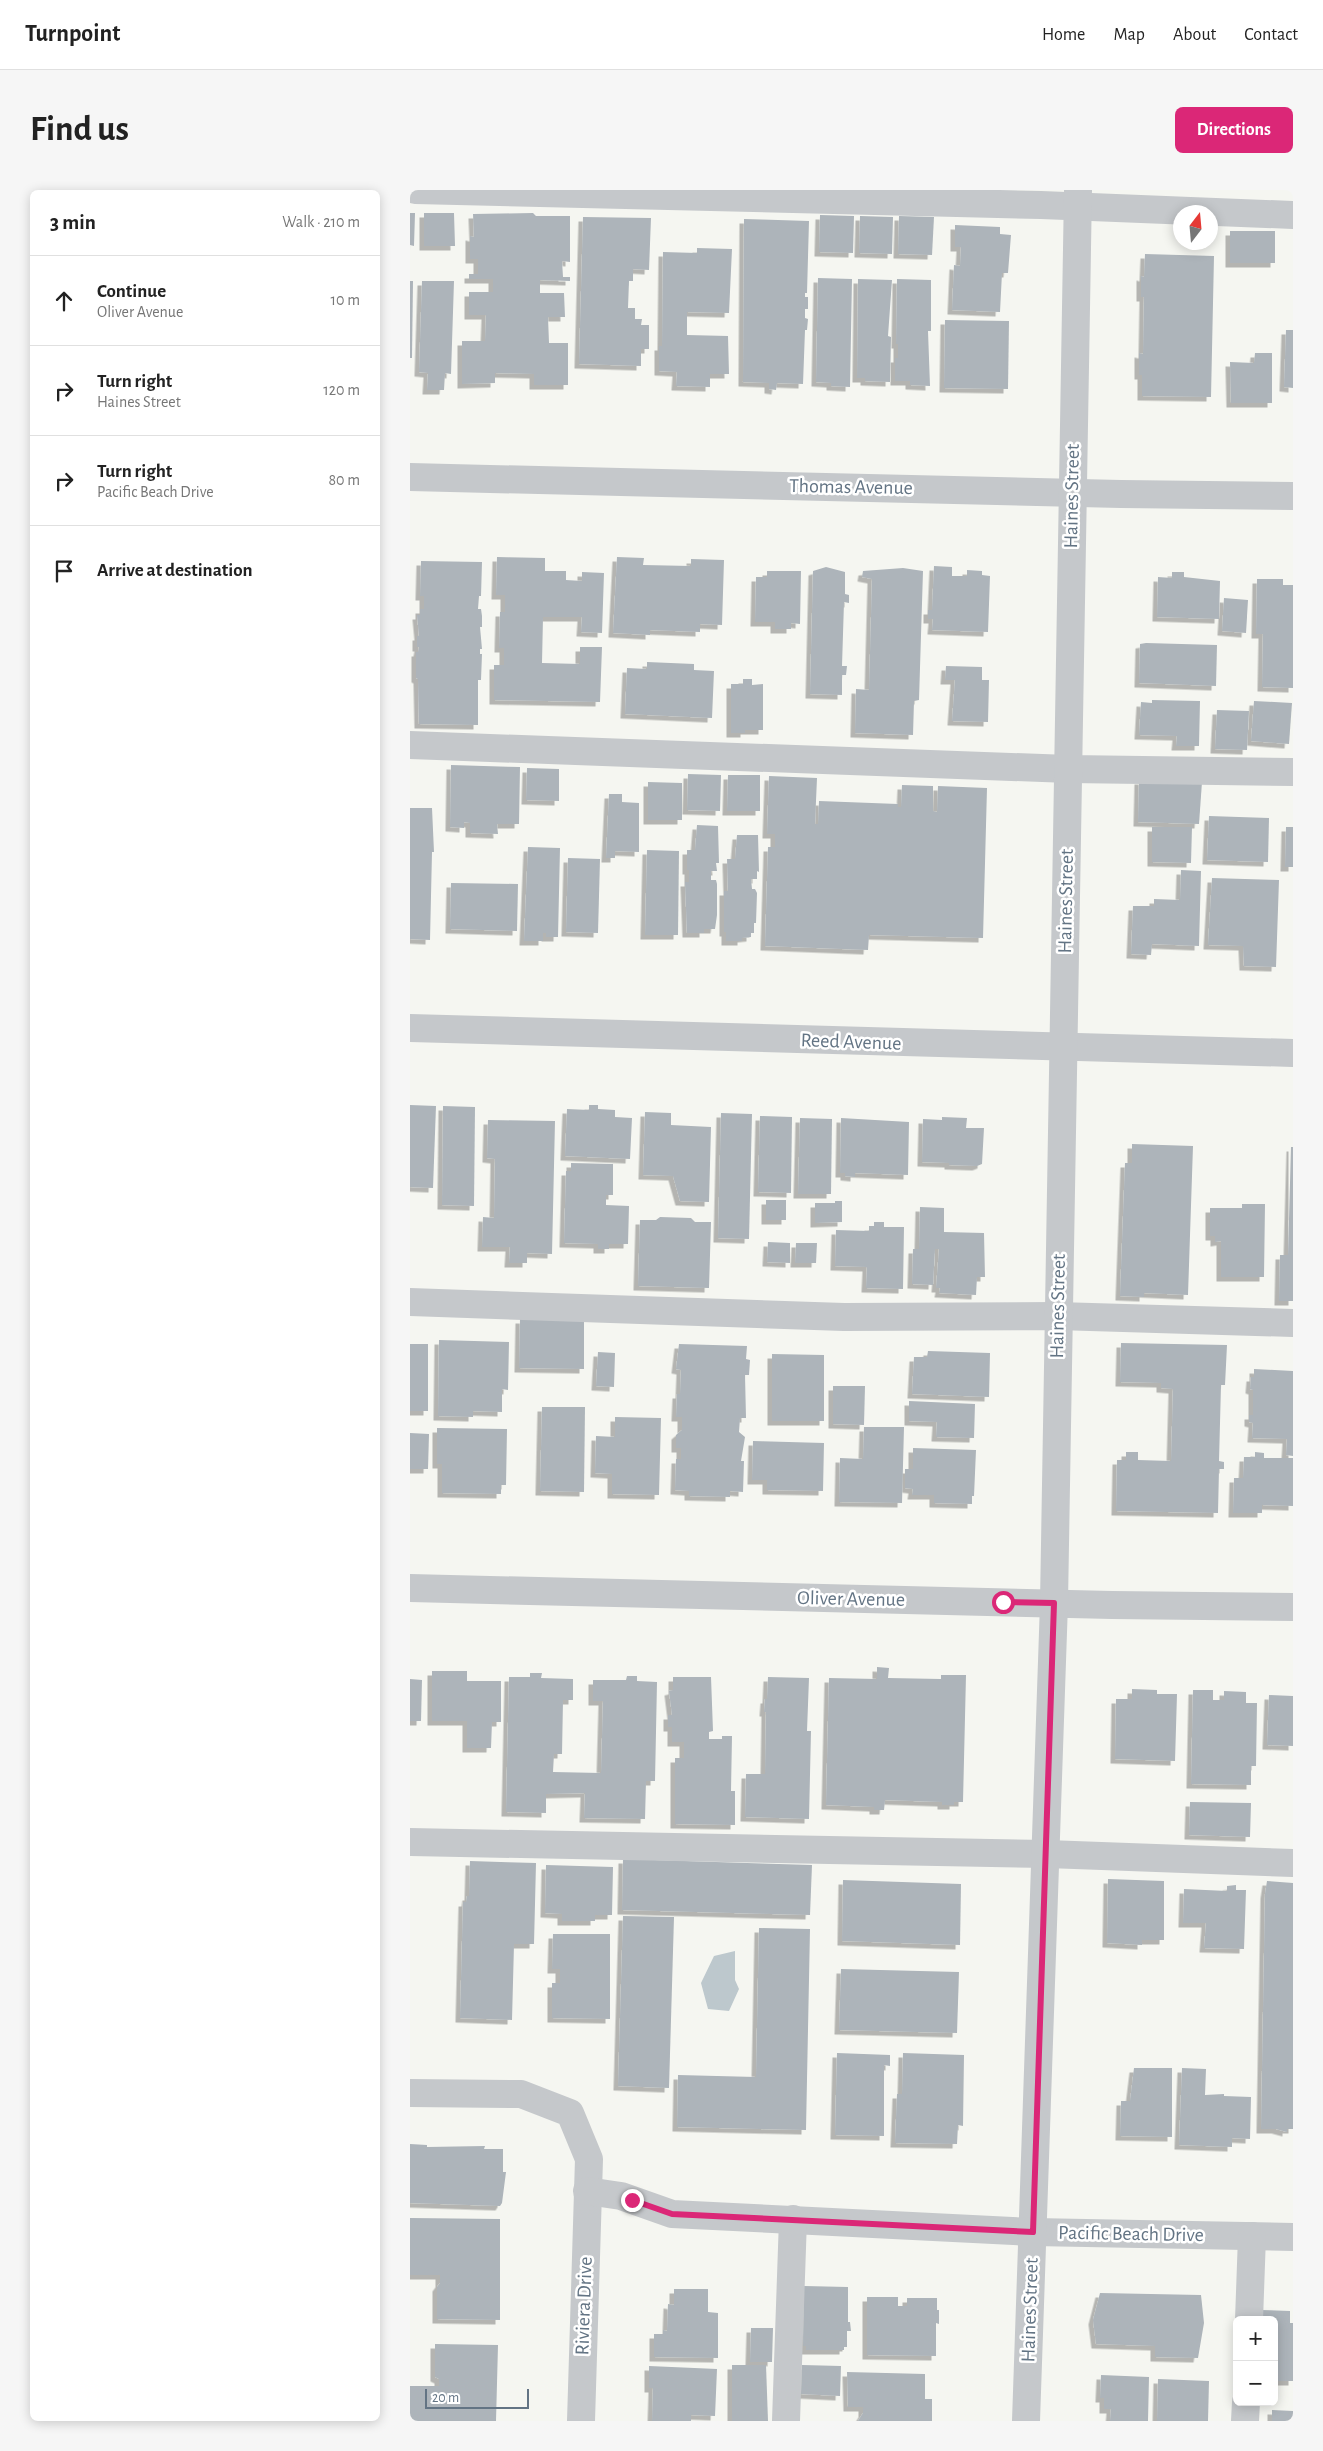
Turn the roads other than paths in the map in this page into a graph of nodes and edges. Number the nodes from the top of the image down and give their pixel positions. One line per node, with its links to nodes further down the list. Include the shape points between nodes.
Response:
1 (415, 190): 2 (street)
2 (1077, 198): 3 (street); 5 (street, Haines Street)
3 (1293, 215)
4 (410, 477): 5 (street, Thomas Avenue)
5 (1071, 492): 6 (street, Thomas Avenue); 8 (street, Haines Street)
6 (1293, 496)
7 (410, 745): 8 (street)
8 (1069, 769): 9 (street); 11 (street, Haines Street)
9 (1293, 772)
10 (410, 1028): 11 (street, Reed Avenue)
11 (1063, 1047): 12 (street, Reed Avenue); 14 (street, Haines Street)
12 (1293, 1053)
13 (410, 1302): 14 (street, via 844,1317)
14 (1058, 1316): 15 (street); 17 (street, Haines Street)
15 (1293, 1324)
16 (410, 1588): 17 (street, Oliver Avenue)
17 (1054, 1603): 18 (street, Oliver Avenue); 20 (street, Haines Street)
18 (1293, 1607)
19 (410, 1842): 20 (street)
20 (1047, 1854): 21 (street); 25 (street, Haines Street)
21 (1293, 1863)
22 (410, 2093): 23 (street, via 521,2094 570,2113 589,2160)
23 (587, 2191): 24 (street, Pacific Beach Drive, via 621,2196 672,2214); 30 (street, Riviera Drive)
24 (793, 2219): 25 (street, Pacific Beach Drive); 31 (street)
25 (1033, 2232): 26 (street, Pacific Beach Drive); 32 (street, Haines Street)
26 (1252, 2236): 27 (street, Pacific Beach Drive); 28 (street)
27 (1293, 2237)
28 (1249, 2316)
29 (1246, 2406): 33 (street)
30 (581, 2421)
31 (786, 2421)
32 (1026, 2421)
33 (1246, 2421)

